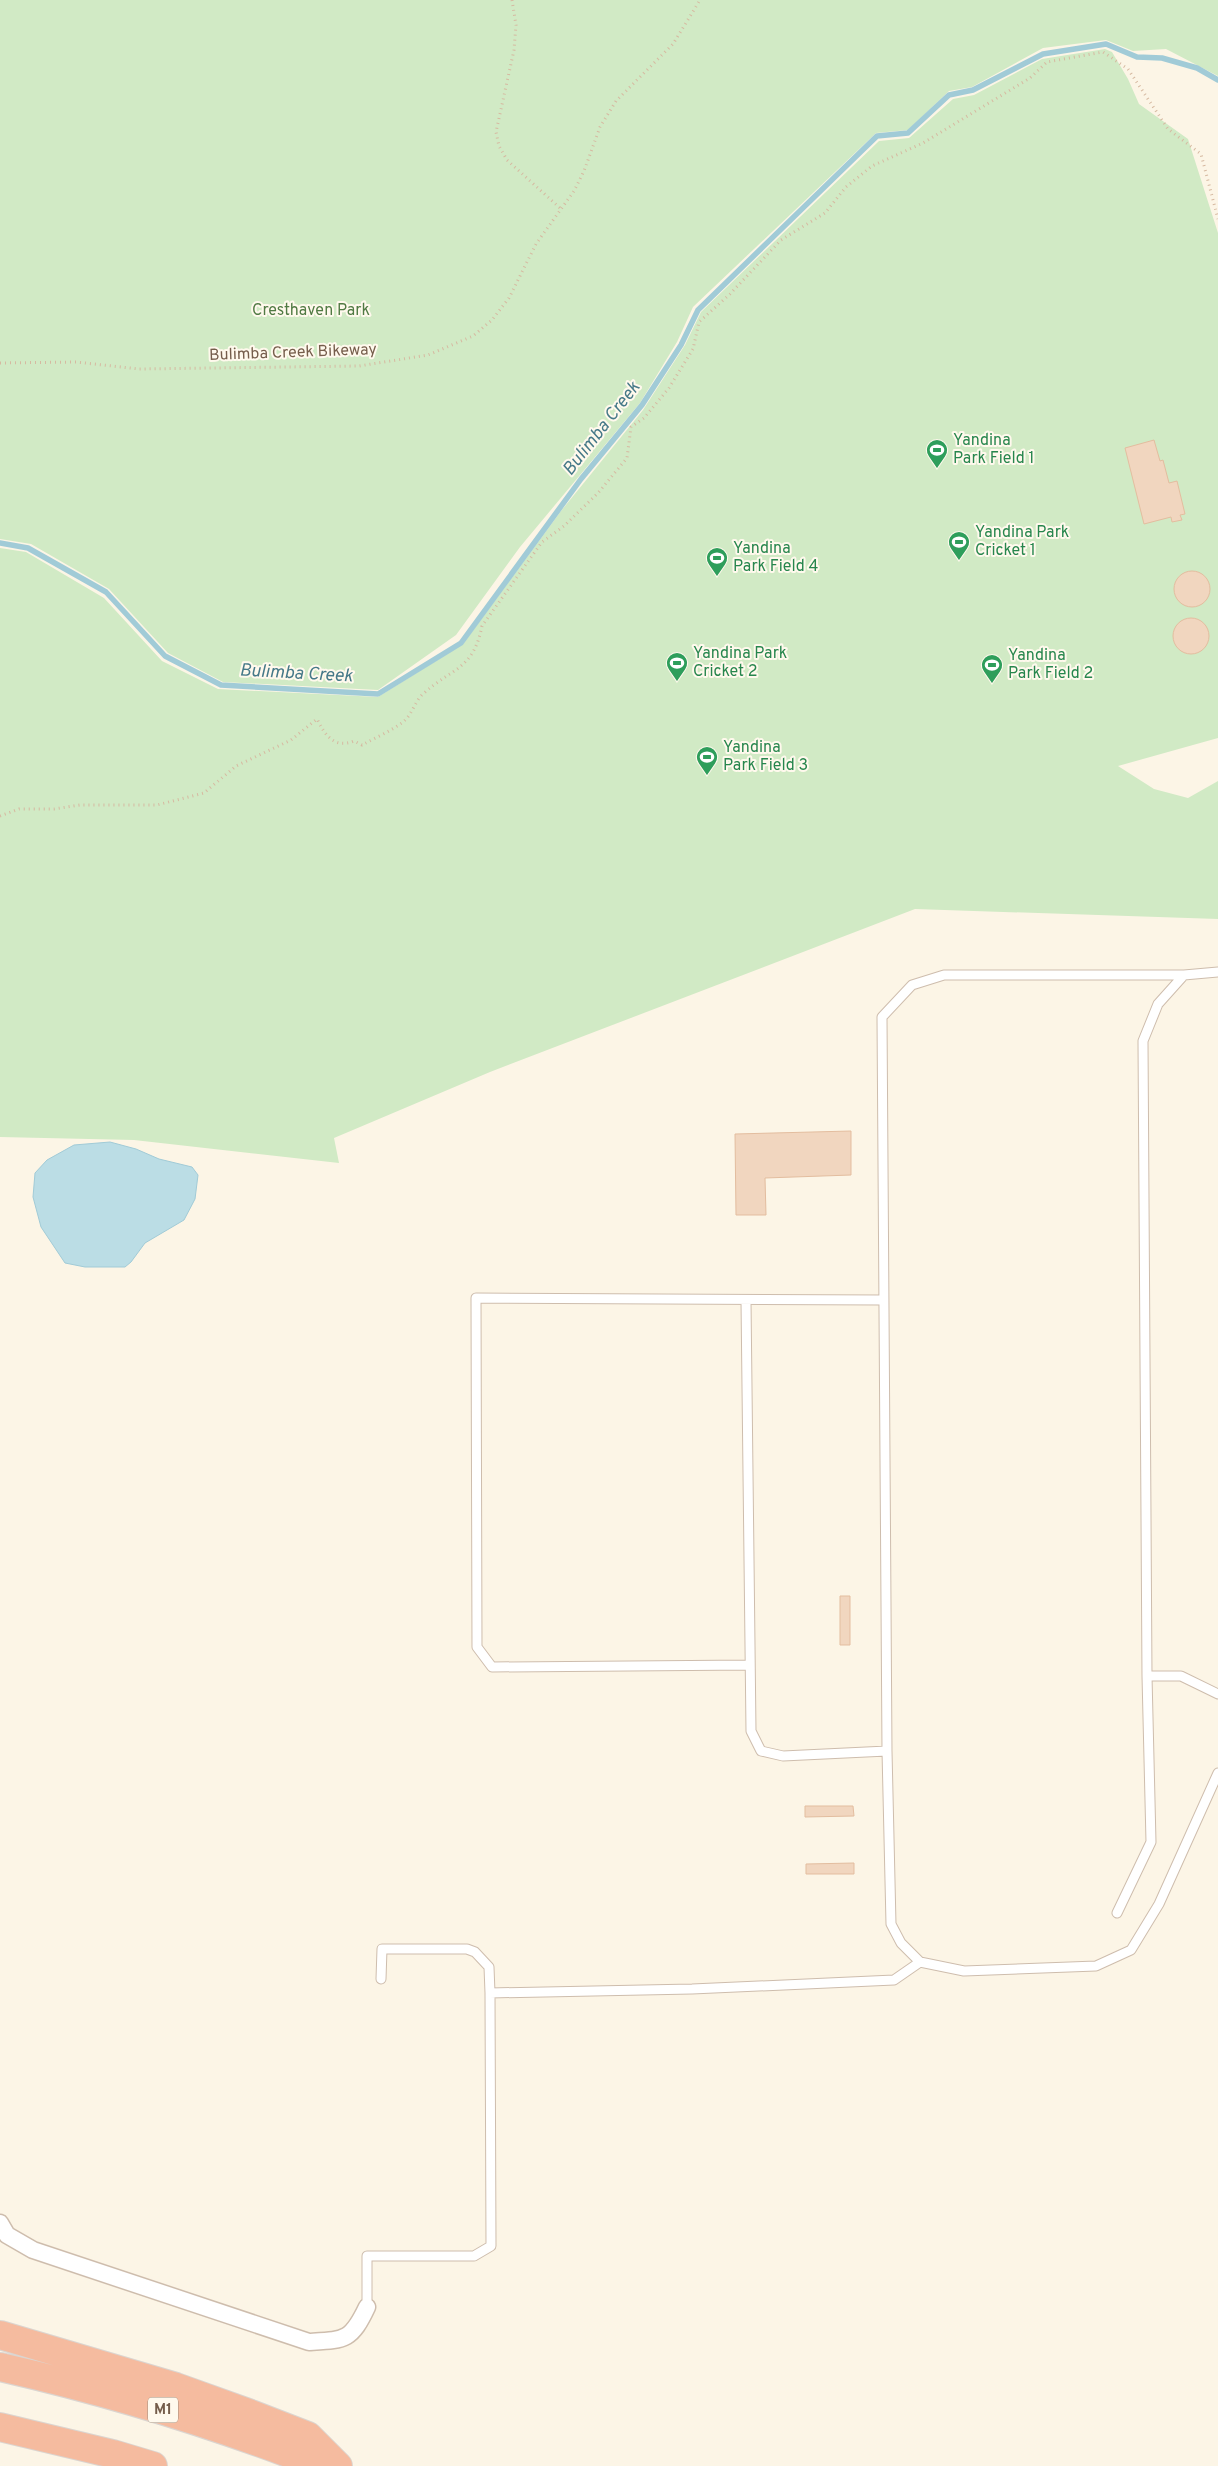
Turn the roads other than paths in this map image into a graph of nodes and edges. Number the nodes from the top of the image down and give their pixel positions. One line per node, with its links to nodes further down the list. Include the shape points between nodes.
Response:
1 (1218, 972): 2 (lane)
2 (1184, 975): 3 (lane, via 944,976 912,985 882,1017); 6 (lane, via 1158,1004 1143,1042)
3 (882, 1300): 4 (lane); 8 (lane)
4 (746, 1301): 5 (lane); 5 (lane, via 476,1298 477,1647 492,1667)
5 (750, 1664): 8 (lane, via 750,1731 761,1751 783,1756)
6 (1147, 1676): 7 (lane, via 1181,1676); 10 (lane, via 1151,1842)
7 (1218, 1694)
8 (887, 1751): 11 (lane, via 891,1924 901,1943)
9 (1218, 1773): 11 (lane, via 1159,1904 1131,1950 1096,1966 964,1971)
10 (1117, 1913)
11 (920, 1962): 13 (lane, via 894,1980)
12 (380, 1979): 13 (lane, via 382,1949 467,1949 475,1952 489,1967)
13 (490, 1993): 15 (lane, via 490,2246 474,2256 367,2256)
14 (3, 2230): 15 (street, via 33,2250 309,2342 338,2340 357,2329)
15 (367, 2307)
16 (0, 2335): 21 (highway, via 176,2387 267,2420 308,2436)
17 (0, 2367): 20 (highway, M1, via 194,2419)
18 (0, 2427): 19 (highway)
19 (153, 2466)
20 (322, 2466)
21 (338, 2466)

